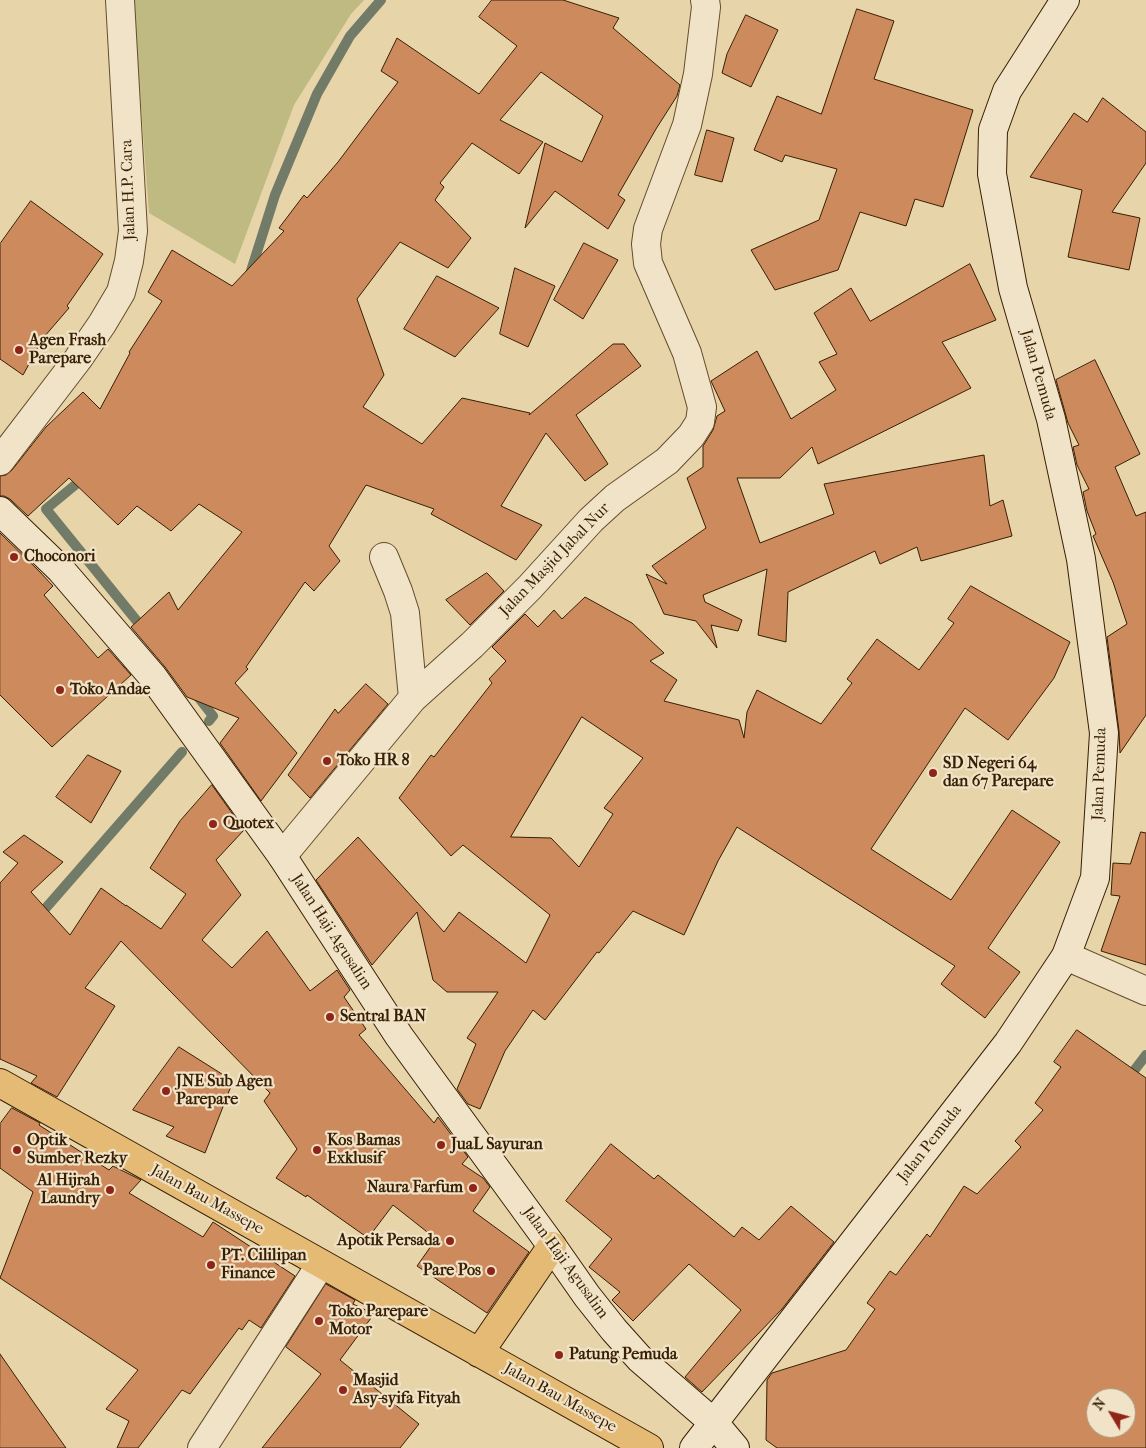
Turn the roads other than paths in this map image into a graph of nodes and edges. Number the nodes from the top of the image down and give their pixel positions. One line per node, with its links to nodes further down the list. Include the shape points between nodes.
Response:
1 (120, 0): 4 (street, Jalan H.P. Cara, via 133,232 121,292 72,367)
2 (705, 0): 7 (street, Jalan Masjid Jabal Nur, via 698,74 687,125 648,229 646,244 648,263 687,352 702,408 700,422 668,461 615,498 591,520 530,587)
3 (1065, 0): 9 (street, Jalan Pemuda, via 1007,91 993,130 992,174 1013,288 1051,419 1081,559 1104,732 1095,878)
4 (0, 460)
5 (0, 511): 8 (street, Jalan Haji Agusalim, via 61,570 154,677)
6 (384, 557): 7 (street, via 405,613)
7 (414, 698): 8 (street, Jalan Masjid Jabal Nur)
8 (282, 856): 12 (street, Jalan Haji Agusalim, via 399,1036)
9 (1066, 956): 10 (street); 15 (street, Jalan Pemuda, via 1008,1043)
10 (1146, 991)
11 (0, 1084): 13 (highway, Jalan Bau Massepe)
12 (552, 1246): 14 (highway); 15 (street, Jalan Haji Agusalim, via 614,1330 640,1358)
13 (321, 1264): 14 (highway, Jalan Bau Massepe); 16 (street)
14 (479, 1353): 17 (highway, Jalan Bau Massepe)
15 (714, 1423): 18 (street, Jalan Pemuda); 19 (street, Jalan Haji Agusalim)
16 (202, 1448)
17 (649, 1448)
18 (694, 1448)
19 (734, 1448)

